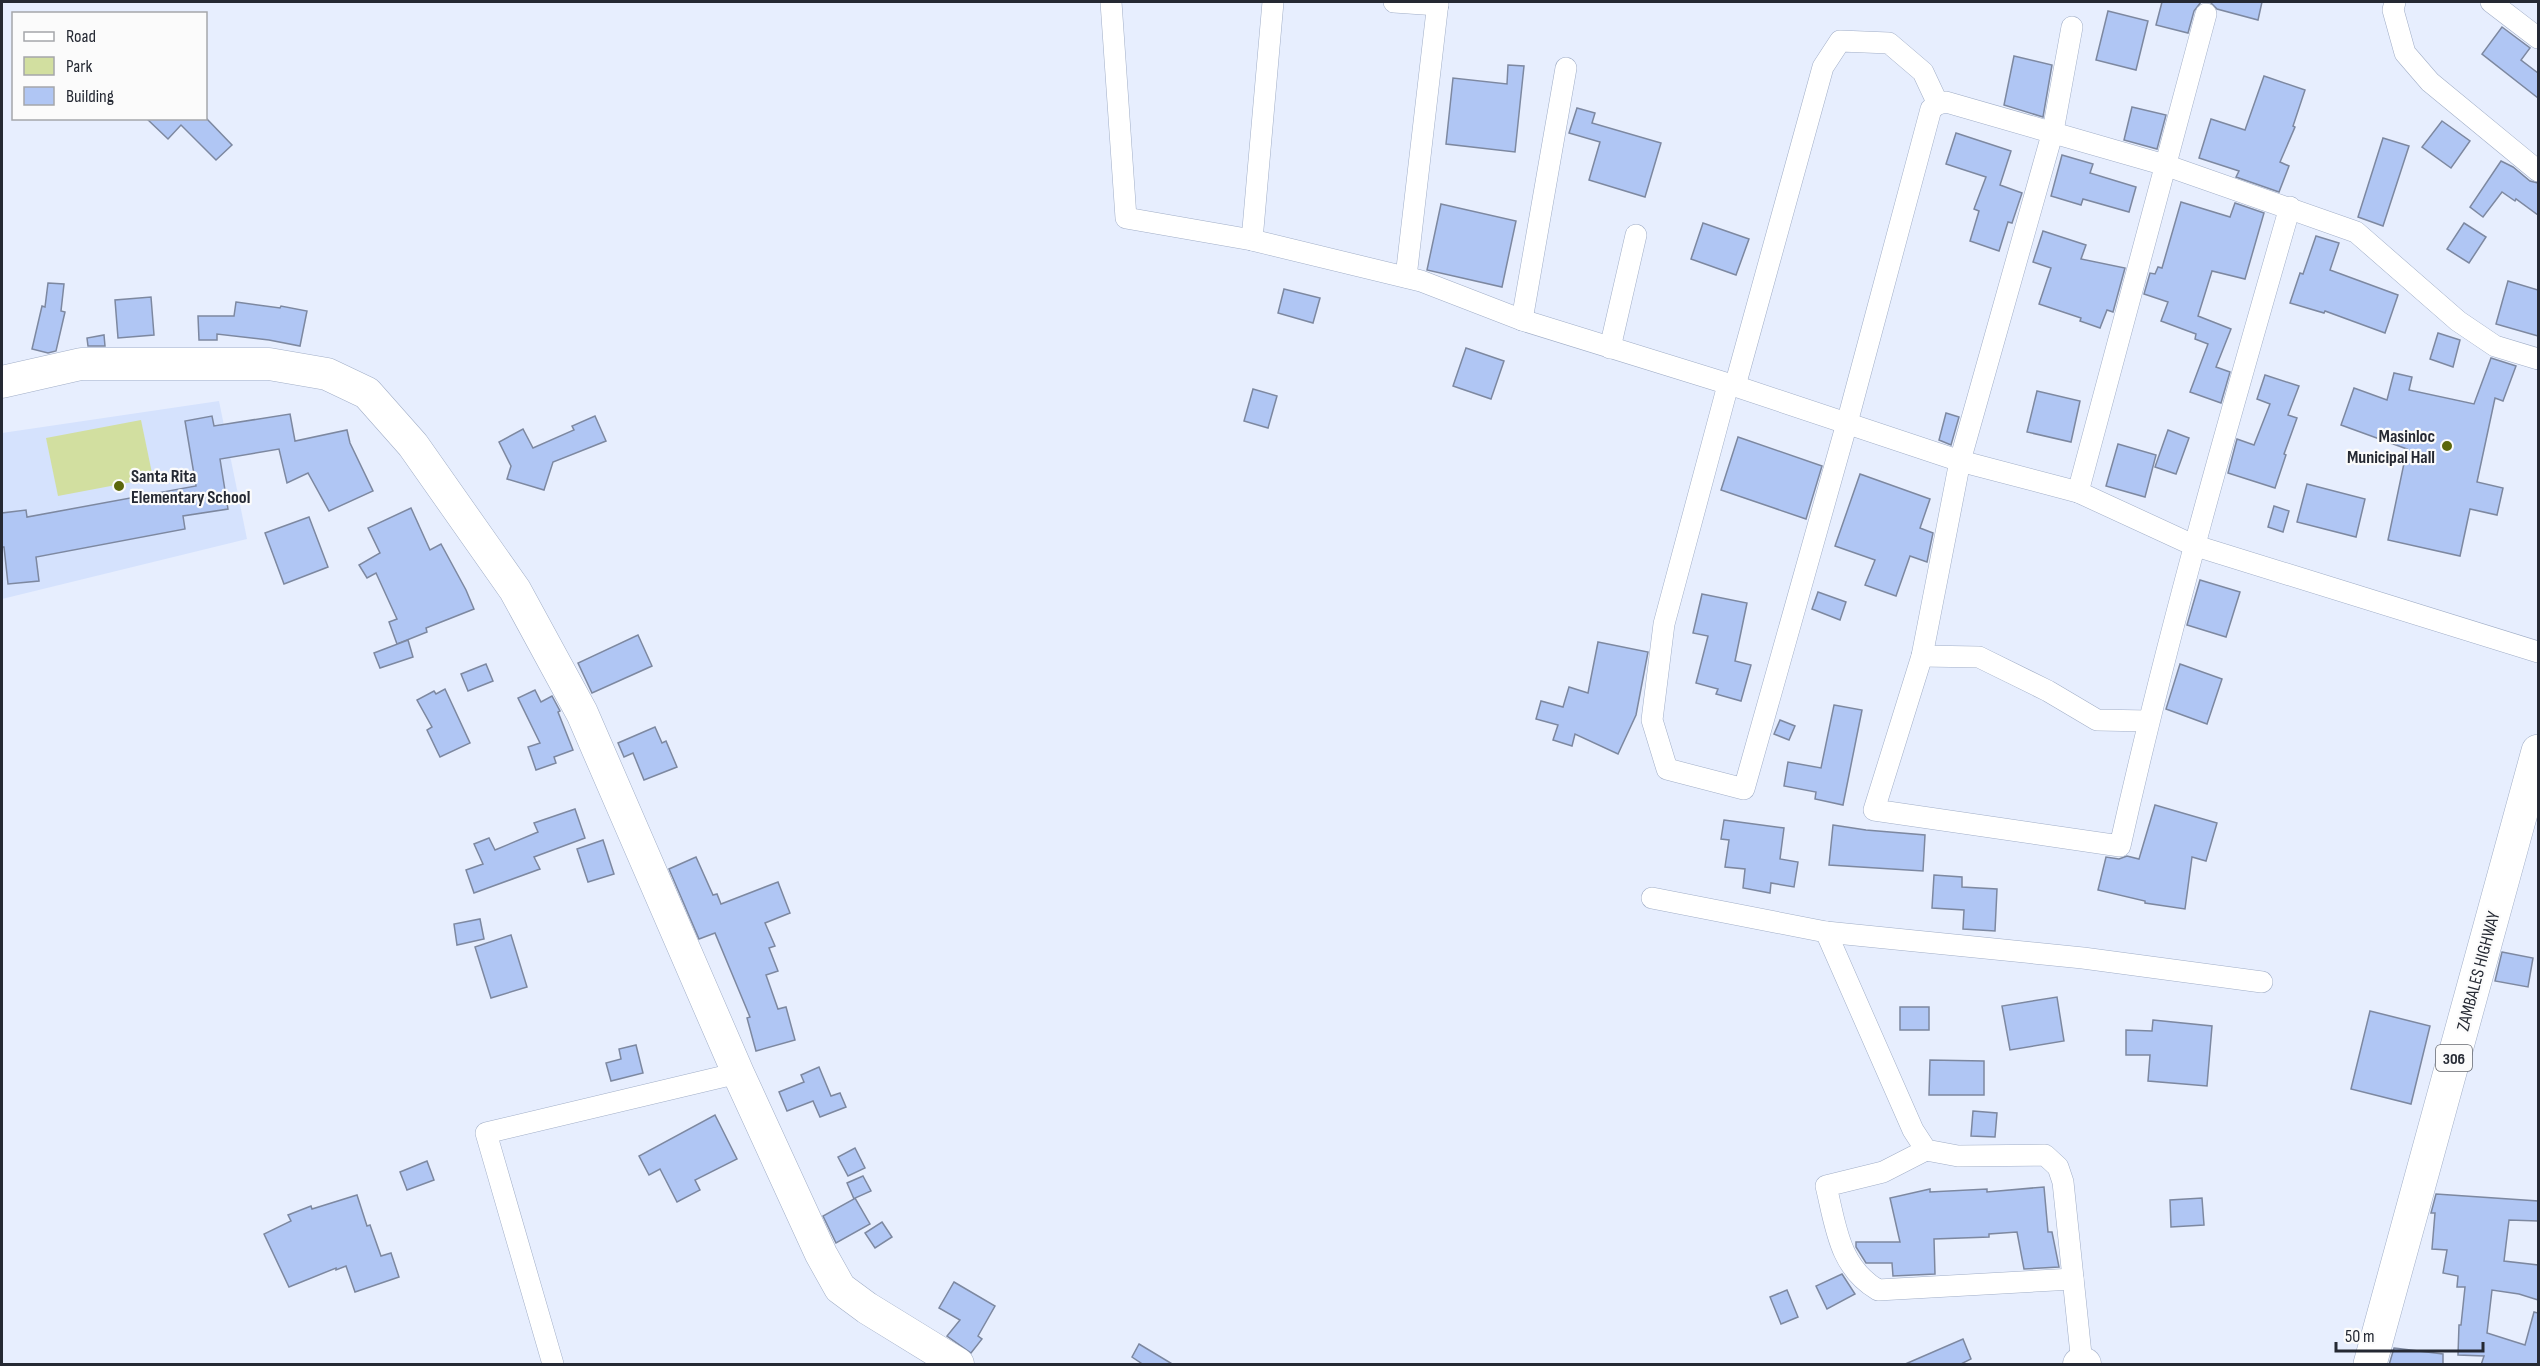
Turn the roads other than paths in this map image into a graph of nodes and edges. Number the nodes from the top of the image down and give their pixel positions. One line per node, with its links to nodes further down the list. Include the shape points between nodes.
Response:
1 (1111, 2): 17 (street, via 1126,218)
2 (1273, 2): 17 (street)
3 (1394, 2): 6 (street)
4 (2395, 2): 14 (street, via 2393,10 2405,52 2430,82)
5 (2491, 2): 9 (street)
6 (1438, 3): 18 (street)
7 (2205, 14): 13 (street)
8 (2072, 27): 12 (street)
9 (2538, 38)
10 (1566, 68): 19 (street)
11 (1938, 104): 12 (street, via 1946,102); 23 (street, via 1923,72 1889,43 1840,41 1823,67); 24 (street, via 1931,109)
12 (2053, 130): 13 (street); 25 (street)
13 (2165, 165): 15 (street); 26 (street)
14 (2538, 171)
15 (2290, 207): 21 (street, via 2356,232 2458,321 2495,346); 27 (street)
16 (1636, 235): 20 (street)
17 (1252, 240): 18 (street)
18 (1406, 277): 19 (street)
19 (1522, 320): 20 (street)
20 (1610, 348): 23 (street)
21 (2538, 359)
22 (2, 382): 35 (street, via 81,364 269,364 327,374 367,393 413,445 481,539 516,590 560,669)
23 (1732, 385): 24 (street); 24 (street, via 1664,624 1652,720 1666,769 1744,789)
24 (1847, 423): 25 (street)
25 (1960, 461): 26 (street); 29 (street)
26 (2078, 492): 27 (street)
27 (2193, 545): 28 (street); 30 (street)
28 (2538, 652)
29 (1922, 656): 30 (street, via 1980,657 2097,720); 30 (street, via 1874,810 2120,846)
30 (2148, 721)
31 (2538, 751): 41 (main road, ZAMBALES HIGHWAY / 306)
32 (1652, 898): 33 (street)
33 (1826, 932): 34 (street, via 2083,958); 36 (street, via 1913,1130)
34 (2262, 982)
35 (738, 1073): 39 (street, via 486,1133); 40 (street, via 840,1288)
36 (1926, 1150): 37 (street, via 1958,1156 2045,1155 2058,1167 2063,1182); 37 (street, via 1883,1172 1826,1186 1840,1248 1863,1281 1878,1290)
37 (2073, 1279): 38 (street)
38 (2082, 1364)
39 (553, 1365)
40 (958, 1365)
41 (2370, 1365)

